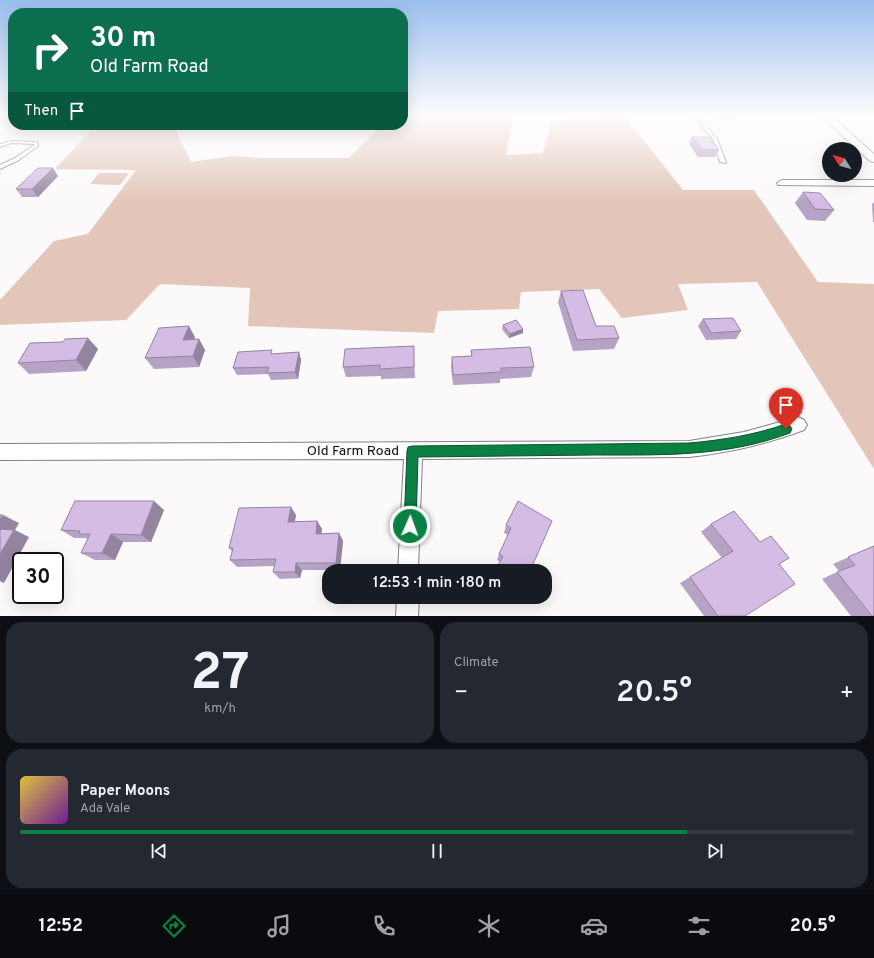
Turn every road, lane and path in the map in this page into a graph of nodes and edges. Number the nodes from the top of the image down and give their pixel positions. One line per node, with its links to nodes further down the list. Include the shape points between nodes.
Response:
1 (36, 145): 6 (lane, via 17,159)
2 (717, 145): 5 (lane)
3 (858, 145): 4 (street)
4 (874, 159)
5 (723, 162)
6 (0, 167)
7 (782, 183): 8 (street)
8 (874, 183)
9 (798, 425): 10 (street, Old Farm Road, via 727,445 695,448)
10 (412, 451): 11 (street, Old Farm Road); 12 (street)
11 (0, 452)
12 (408, 564)
13 (408, 604): 14 (street)
14 (407, 616)

